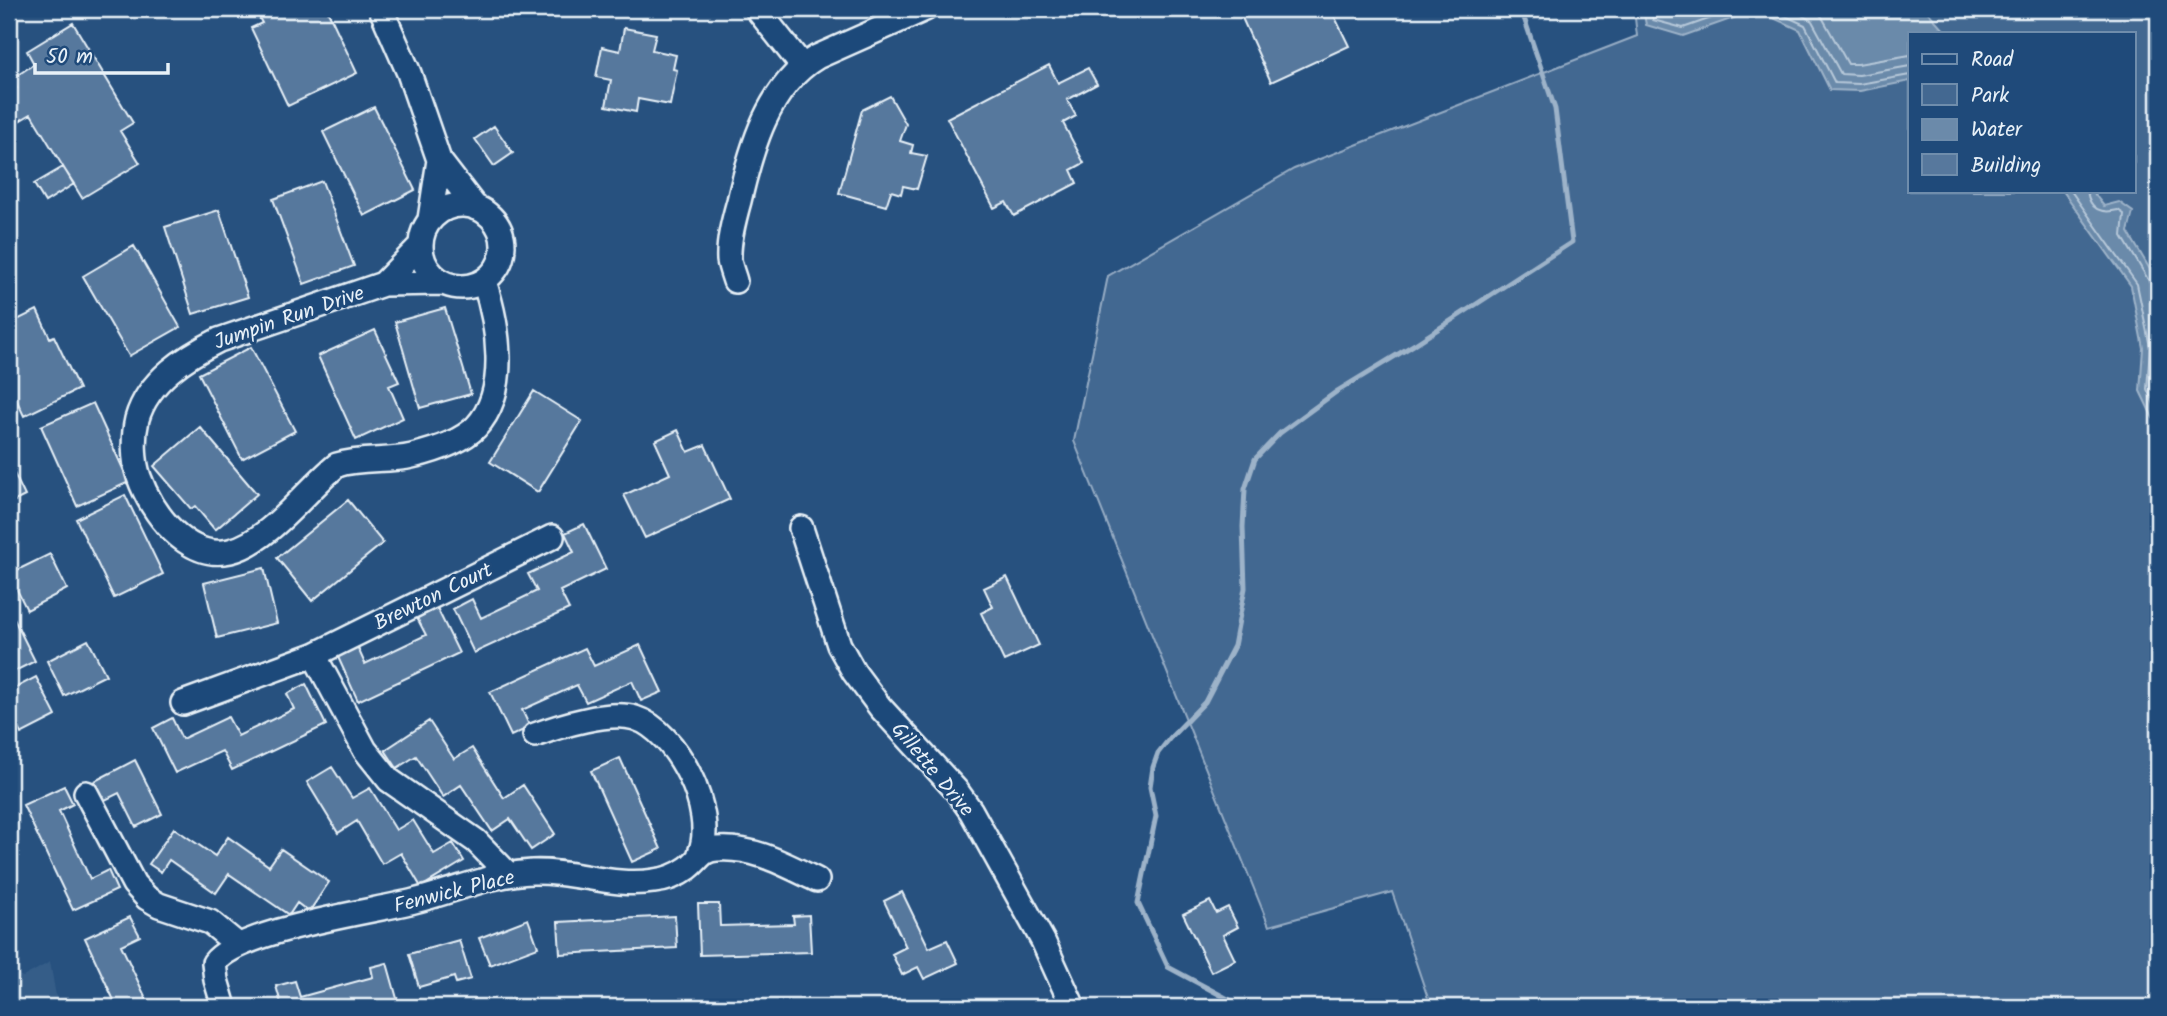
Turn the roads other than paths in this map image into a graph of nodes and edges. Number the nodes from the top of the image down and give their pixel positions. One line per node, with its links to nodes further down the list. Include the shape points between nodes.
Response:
1 (381, 9): 5 (street, Jumpin Run Drive)
2 (757, 9): 4 (street)
3 (925, 9): 4 (street)
4 (803, 67): 10 (street, via 769,111 748,161 729,260)
5 (439, 160): 6 (street, Jumpin Run Drive); 7 (street, Jumpin Run Drive)
6 (476, 208): 7 (street, via 450,206); 9 (street, Jumpin Run Drive, via 490,215 503,244 499,265)
7 (430, 219): 8 (street, Jumpin Run Drive)
8 (421, 245): 11 (street, via 427,268); 12 (street, Jumpin Run Drive)
9 (484, 281): 11 (street, Jumpin Run Drive, via 463,288); 12 (street, Jumpin Run Drive, via 495,326 497,370 489,407 474,428 463,437 411,456 337,465 242,547 204,550 178,536 147,496 136,463 138,416 161,381 176,365 219,340)
10 (735, 281)
11 (442, 282): 12 (street, Jumpin Run Drive)
12 (383, 285)
13 (801, 528): 24 (street, Gillette Drive, via 839,645 880,707 971,811 1043,941)
14 (552, 537): 15 (street, Brewton Court)
15 (314, 655): 16 (street, Brewton Court); 20 (street, via 365,750 389,780 476,841)
16 (183, 704)
17 (535, 735): 19 (street, via 571,722 621,716 633,717 655,730 679,756 694,787 705,836)
18 (86, 793): 22 (street, via 134,884 147,898 210,922)
19 (700, 853): 20 (street, Fenwick Place, via 690,867 653,882 553,872); 21 (street, via 738,849 763,855)
20 (508, 874): 22 (street, Fenwick Place, via 384,909 311,922)
21 (817, 880)
22 (238, 945): 23 (street, Fenwick Place, via 214,962)
23 (224, 1007)
24 (1073, 1007)

